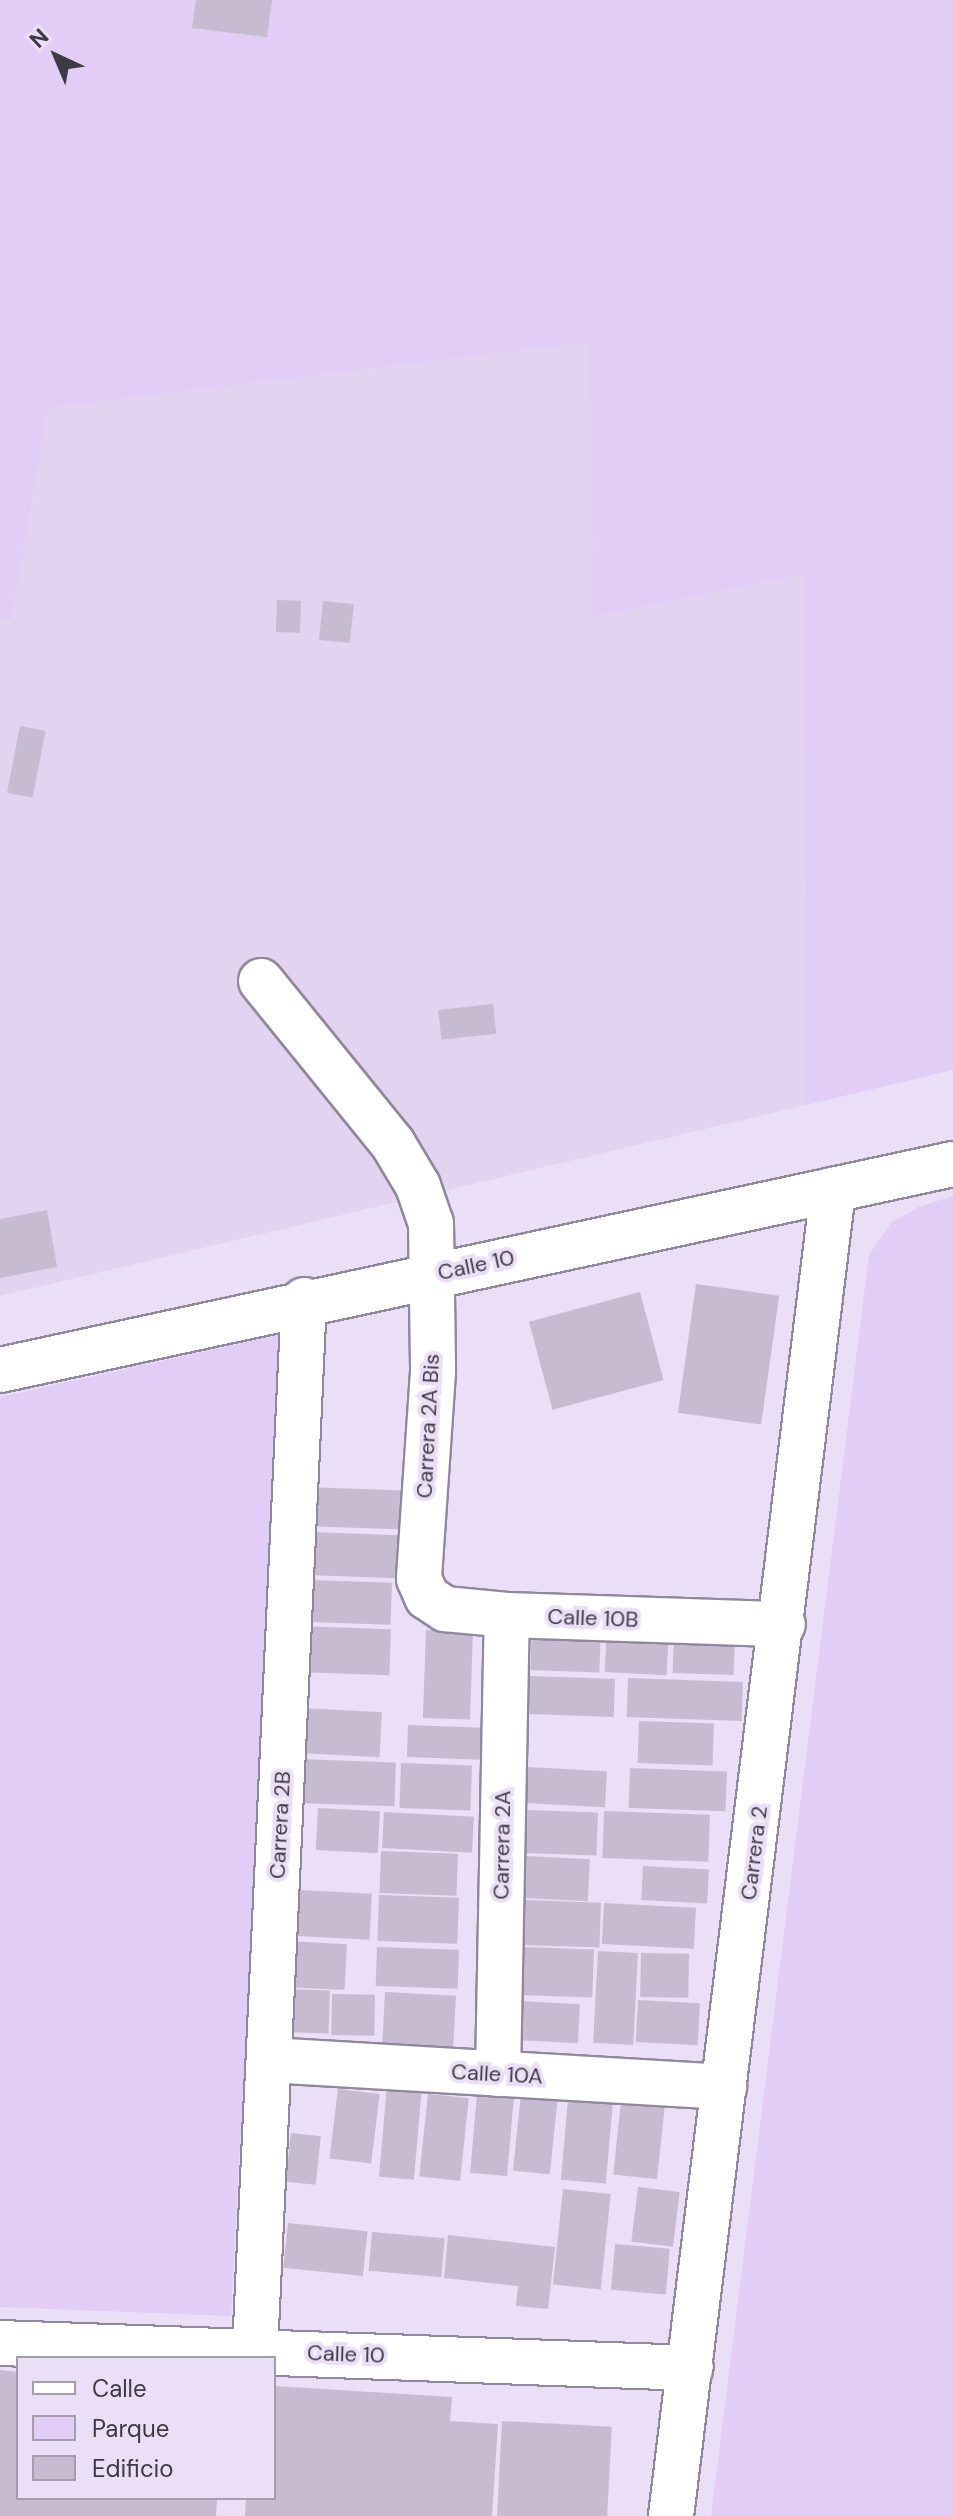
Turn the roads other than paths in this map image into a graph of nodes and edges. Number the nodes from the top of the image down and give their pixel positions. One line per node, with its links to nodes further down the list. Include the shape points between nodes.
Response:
1 (261, 981): 4 (street, Carrera 2A Bis, via 393,1144 418,1186 431,1223)
2 (953, 1164): 3 (street, Calle 10)
3 (833, 1190): 4 (street, Calle 10); 9 (street, Carrera 2)
4 (433, 1274): 5 (street, Calle 10); 7 (street, Carrera 2A Bis, via 433,1372)
5 (304, 1300): 6 (street, Calle 10); 10 (street, Carrera 2B)
6 (0, 1370)
7 (419, 1579): 8 (street, Calle 10B, via 427,1597 445,1609)
8 (507, 1615): 9 (street, Calle 10B); 11 (street, Carrera 2A)
9 (783, 1624): 12 (street, Carrera 2)
10 (270, 2060): 11 (street, Calle 10A); 14 (street, Carrera 2B)
11 (498, 2074): 12 (street, Calle 10A)
12 (724, 2087): 15 (street, Carrera 2)
13 (0, 2343): 14 (street, Calle 10)
14 (255, 2350): 15 (street, Calle 10)
15 (691, 2368): 16 (street, Carrera 2)
16 (671, 2516)

